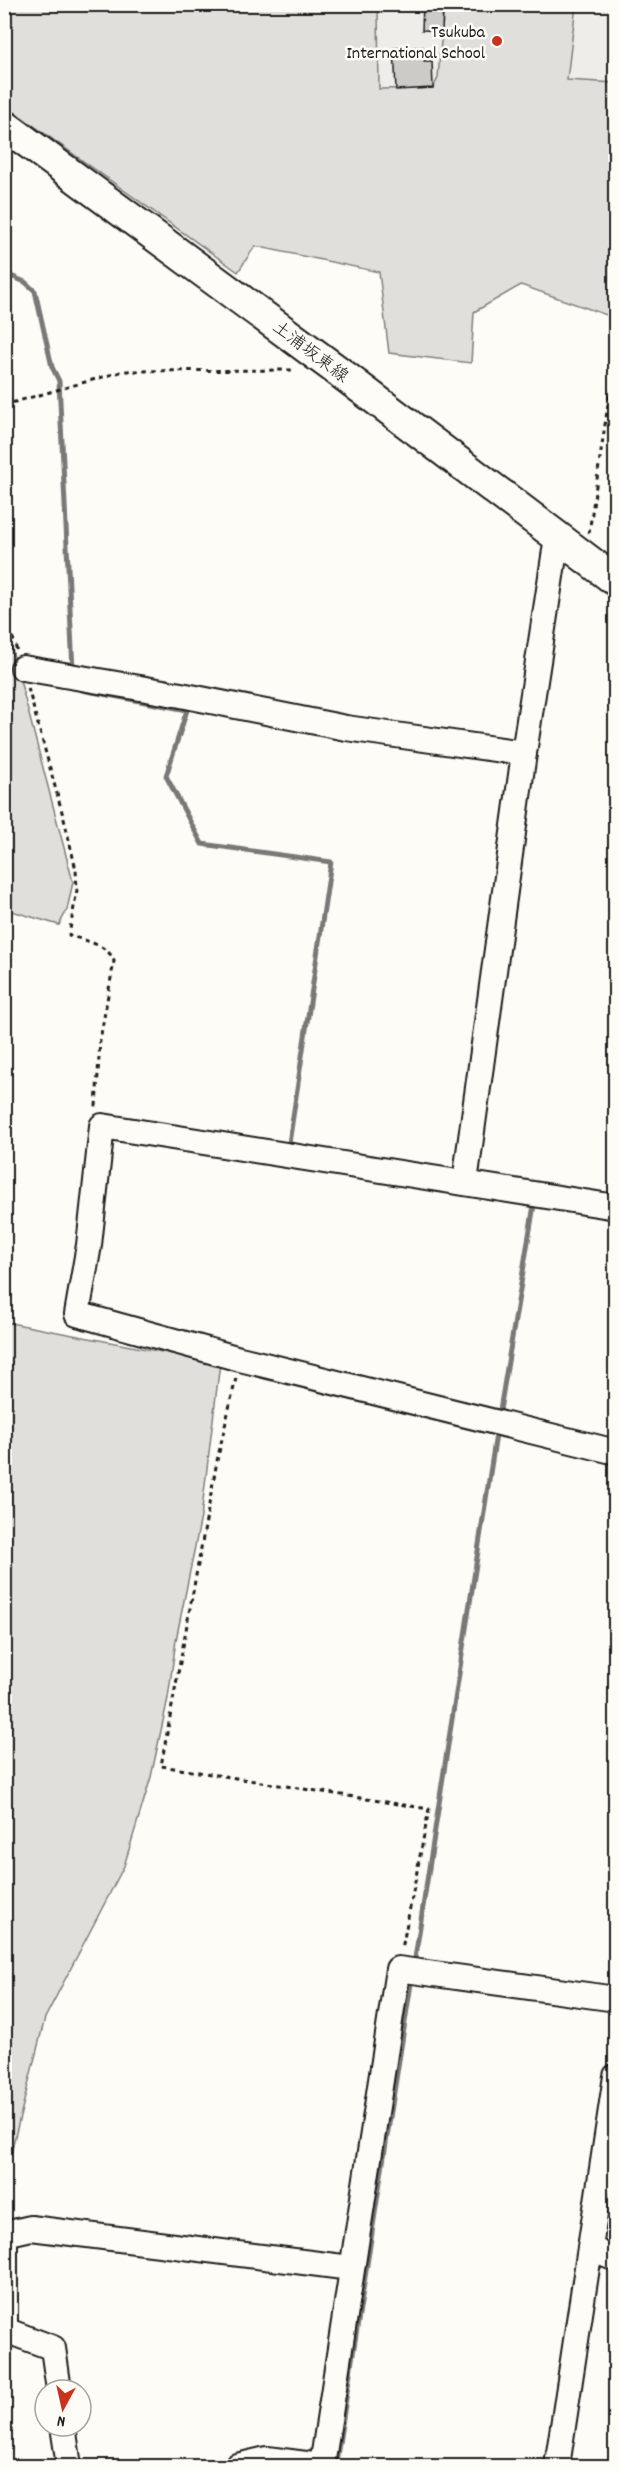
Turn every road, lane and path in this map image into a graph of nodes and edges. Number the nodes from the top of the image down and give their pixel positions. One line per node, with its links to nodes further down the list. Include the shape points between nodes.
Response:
1 (4, 125): 5 (main road, 土浦坂東線, via 338,370)
2 (302, 370): 4 (path, via 124,371)
3 (615, 393): 6 (path, via 610,392)
4 (4, 405)
5 (557, 537): 6 (main road, 土浦坂東線); 10 (street)
6 (585, 558): 7 (main road, 土浦坂東線)
7 (615, 581)
8 (4, 584): 9 (path, via 9,626)
9 (23, 668): 10 (street, via 346,728); 11 (path, via 76,870 77,890 69,935 106,949 114,961 99,1040 96,1108)
10 (525, 753): 12 (street)
11 (102, 1126): 12 (street); 14 (street, via 78,1314)
12 (465, 1182): 13 (street)
13 (615, 1207)
14 (240, 1359): 15 (street); 16 (path, via 217,1461 161,1766 429,1809)
15 (615, 1452)
16 (398, 1969): 17 (street); 21 (street)
17 (615, 1999)
18 (615, 2076): 19 (street)
19 (590, 2249): 20 (street); 27 (street)
20 (615, 2259)
21 (351, 2268): 22 (street, via 31,2228 5,2234 5,2330 53,2348); 26 (street)
22 (57, 2378)
23 (65, 2438): 24 (street)
24 (69, 2466)
25 (237, 2466): 26 (street, via 267,2459)
26 (322, 2466)
27 (557, 2466)

